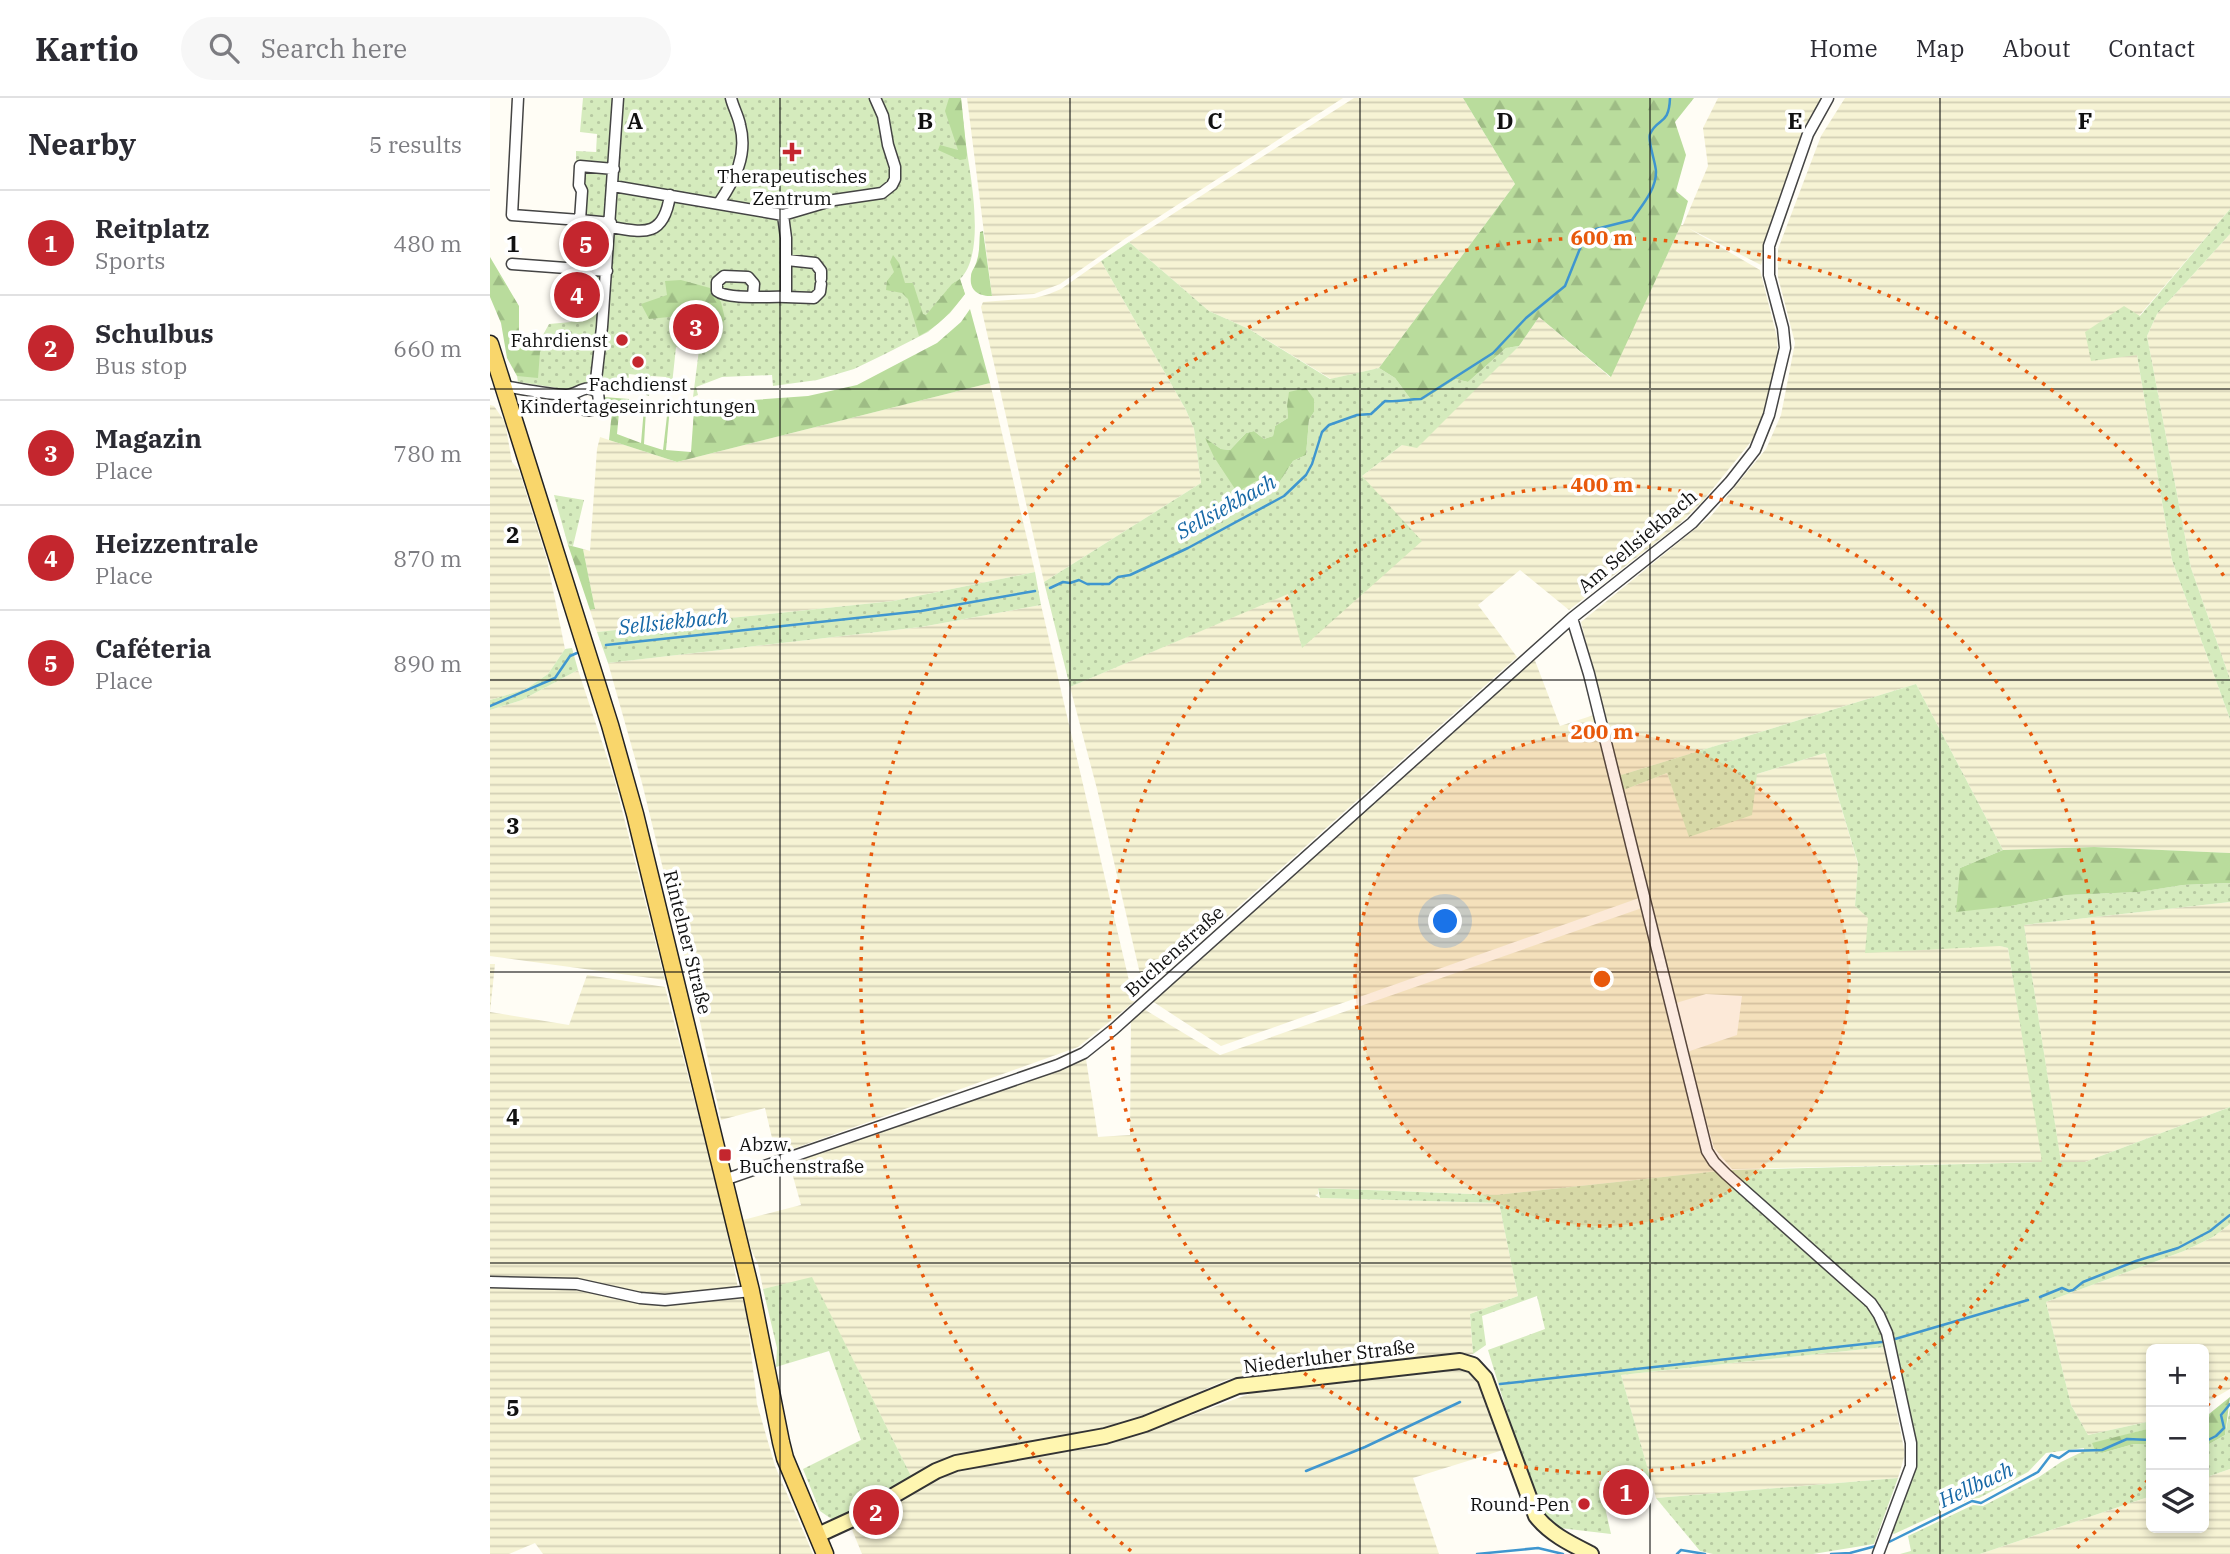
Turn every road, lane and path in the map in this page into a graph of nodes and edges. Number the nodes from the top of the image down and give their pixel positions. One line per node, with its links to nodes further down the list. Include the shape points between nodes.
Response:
1 (518, 98): 11 (street, via 512,215)
2 (618, 98): 6 (street)
3 (731, 98): 9 (street, via 741,127 742,150 736,176)
4 (875, 98): 10 (street, via 895,167 888,190)
5 (1828, 98): 22 (street, Am Sellsiekbach, via 1802,151 1769,246 1769,275 1785,348 1758,443 1692,523)
6 (614, 169): 7 (street); 11 (street, via 580,166)
7 (613, 186): 8 (street); 12 (street)
8 (670, 195): 9 (street); 12 (street, via 666,215 656,227 637,232)
9 (719, 203): 10 (street)
10 (783, 215): 13 (street)
11 (580, 220): 12 (street)
12 (611, 225): 15 (street)
13 (787, 260): 17 (street); 17 (street, via 815,263 821,281 814,298)
14 (512, 264): 15 (street)
15 (607, 271): 20 (street, via 596,380)
16 (753, 296): 17 (street)
17 (786, 297)
18 (490, 344): 19 (main road, Rintelner Straße)
19 (496, 387): 21 (street); 23 (main road, Rintelner Straße, via 622,767)
20 (591, 388): 21 (street); 21 (street, via 598,393 595,409 586,411)
21 (570, 395)
22 (1572, 618): 23 (street, Buchenstraße, via 1084,1053); 29 (street, via 1707,1150 1726,1174 1871,1303 1887,1333 1911,1443 1911,1466)
23 (724, 1180): 25 (main road, Rintelner Straße)
24 (490, 1282): 25 (street, via 577,1284 665,1300)
25 (751, 1291): 26 (main road, Rintelner Straße, via 783,1450)
26 (818, 1535): 27 (main road, Rintelner Straße); 28 (street, Niederluher Straße, via 956,1463 1105,1436 1238,1386 1460,1361 1472,1364 1485,1378 1536,1516 1555,1534)
27 (825, 1554)
28 (1591, 1554)
29 (1878, 1554)

